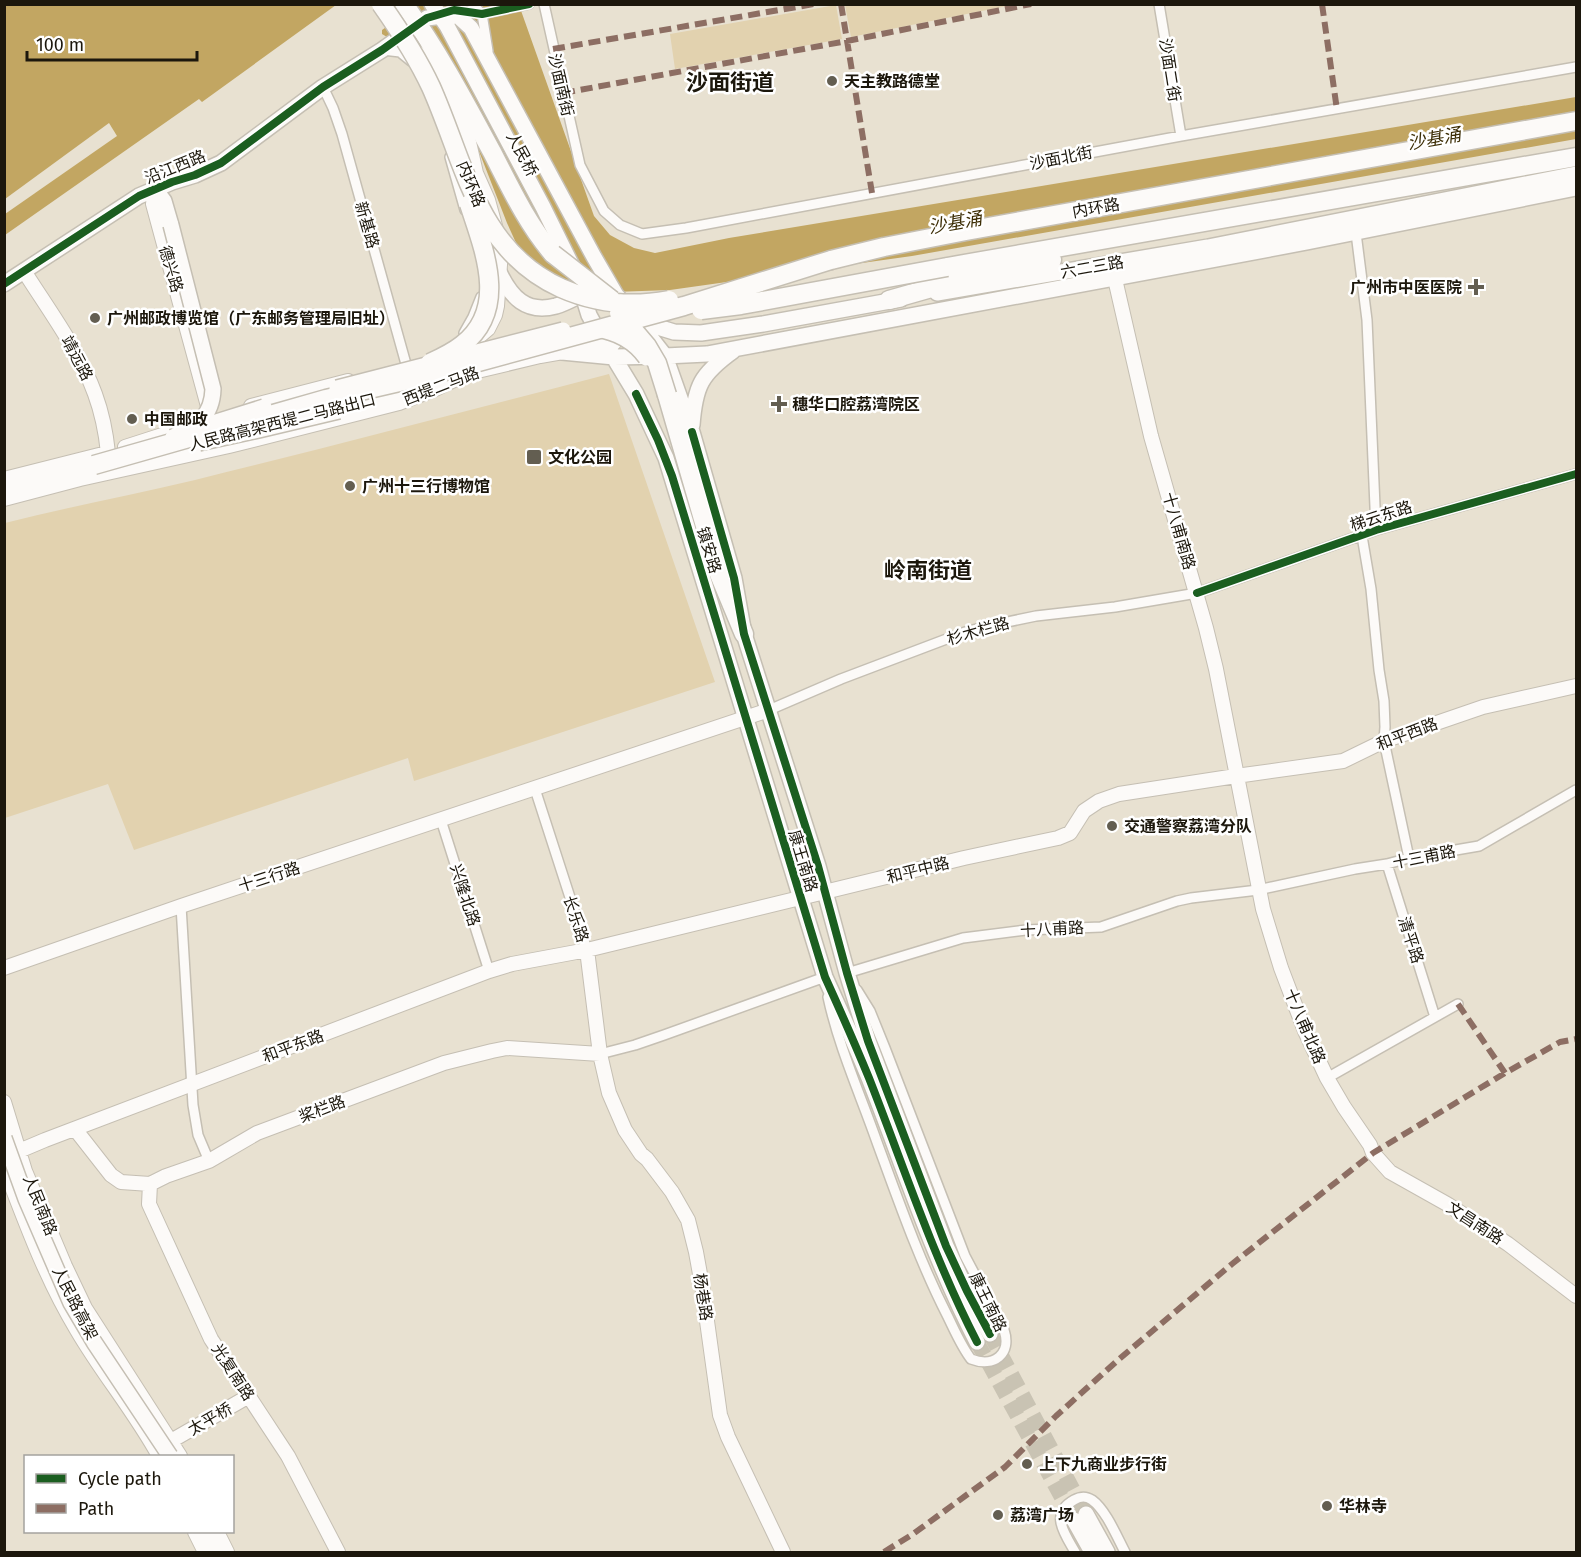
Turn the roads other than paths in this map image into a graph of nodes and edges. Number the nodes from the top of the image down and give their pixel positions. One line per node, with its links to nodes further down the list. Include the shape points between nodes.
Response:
1 (381, 4): 14 (highway, 内环路, bridge, via 416,57)
2 (405, 4): 9 (highway, 内环路)
3 (440, 4): 9 (street); 29 (main road, 人民桥, via 573,250 583,266)
4 (472, 4): 8 (street)
5 (529, 4): 8 (street)
6 (544, 4): 18 (street, 沙面南街)
7 (1160, 4): 16 (street, 沙面二街)
8 (482, 14): 12 (street)
9 (420, 20): 10 (main road, 沿江西路); 12 (main road, via 459,17 471,28); 24 (highway, 内环路, via 524,213); 31 (main road, 人民桥, bridge, via 447,26 575,270)
10 (382, 50): 13 (main road, 沿江西路); 27 (street, via 407,47 420,54 452,102 465,130 476,173 481,220); 40 (street, via 404,54 423,83 452,164 480,276 480,301 467,329)
11 (1576, 67): 16 (street, 沙面北街)
12 (495, 71): 29 (main road)
13 (323, 87): 21 (main road, 沿江西路, via 221,163); 41 (street, 新基路, via 342,134)
14 (441, 111): 25 (highway, 内环路, bridge, via 475,197 495,234 532,272 575,294 603,302 649,303 740,285); 40 (highway, bridge, via 484,254 490,287 477,329 462,345)
15 (1576, 121): 25 (highway, 内环路, via 966,231)
16 (1181, 136): 18 (street, 沙面北街, via 642,234 620,225 604,211)
17 (1576, 157): 22 (highway)
18 (580, 165)
19 (1576, 174): 33 (main road, 六二三路, via 1208,247)
20 (1576, 188): 23 (main road, 六二三路)
21 (155, 189): 26 (main road, 沿江西路); 45 (street, 德兴路, via 153,204); 48 (main road, bridge, via 164,201 171,225 213,389 205,416)
22 (1238, 217): 24 (highway, 内环路, bridge, via 717,309 686,311 629,308 613,301); 33 (highway, via 963,279)
23 (1356, 233): 28 (main road, 六二三路); 56 (street, via 1367,320)
24 (553, 254): 44 (highway, bridge, via 570,275 612,307 641,338 657,363)
25 (831, 260): 51 (highway, bridge, via 684,306 434,374 315,401)
26 (24, 271): 30 (main road, 沿江西路); 49 (street, 靖远路, via 87,376 99,406)
27 (499, 272): 31 (main road, via 513,296 534,307 557,305); 40 (street, 西堤二马路, via 497,306 488,329 472,343)
28 (1115, 279): 35 (main road, 六二三路); 58 (street, 十八甫南路, via 1151,436)
29 (603, 280): 32 (main road, 人民桥)
30 (4, 284)
31 (583, 294): 36 (main road, 人民桥, via 589,315)
32 (616, 295): 34 (main road, 六二三路, via 646,320 674,332 701,333); 36 (street, via 626,331); 39 (main road, 镇安路)
33 (889, 300): 34 (main road, 六二三路)
34 (768, 323): 35 (main road)
35 (771, 342): 37 (main road, 六二三路)
36 (611, 348): 38 (main road, 六二三路); 39 (main road, 六二三路); 43 (main road, 人民桥)
37 (735, 349): 39 (main road, 六二三路); 47 (main road, via 711,368 701,382)
38 (562, 352): 42 (street, 西堤二马路); 43 (main road, via 610,370)
39 (665, 356): 47 (main road, 镇安路)
40 (430, 361): 41 (street, 西堤二马路); 44 (main road, bridge, via 559,331 598,329 618,334 634,345); 48 (main road, bridge, via 230,417)
41 (406, 364): 45 (street, 西堤二马路)
42 (469, 373): 46 (street, via 402,385); 50 (street, 西堤二马路, via 399,403); 51 (main road, 人民路高架西堤二马路出口, bridge, via 339,411)
43 (636, 394): 62 (main road, 镇安路, via 672,476)
44 (667, 395): 59 (highway, via 719,574)
45 (211, 419): 46 (street); 49 (street, 西堤二马路)
46 (241, 428): 50 (street)
47 (692, 432): 59 (main road, 镇安路, via 734,578)
48 (173, 437): 51 (main road, bridge)
49 (108, 453): 53 (street, 西堤二马路)
50 (169, 459): 55 (street, 西堤二马路)
51 (93, 465): 54 (main road)
52 (1576, 474): 56 (street, 梯云东路)
53 (4, 479)
54 (4, 489)
55 (4, 499)
56 (1376, 530): 57 (street, 梯云东路)
57 (1362, 536): 58 (street, 梯云东路); 63 (street, via 1384,701)
58 (1197, 593): 61 (street, 杉木栏路, via 988,626); 64 (street, 十八甫南路)
59 (744, 634): 61 (main road, 镇安路)
60 (1576, 686): 63 (street, 和平西路, via 1483,707)
61 (769, 710): 62 (street); 71 (main road, 康王南路)
62 (746, 718): 65 (street); 72 (main road, 康王南路)
63 (1384, 741): 64 (street, 和平西路, via 1343,761); 68 (street)
64 (1236, 776): 70 (street, 十八甫南路); 71 (street, 和平中路, via 1119,794 1084,811 1070,832 1058,838)
65 (535, 789): 67 (street, 十三行路); 74 (street, 长乐路)
66 (1576, 790): 68 (street, 十三甫路, via 1479,846)
67 (441, 820): 73 (street, 十三行路); 76 (street, 兴隆北路)
68 (1408, 858): 69 (street, 十三甫路)
69 (1387, 864): 70 (street, 十三甫路); 80 (street, 清平路)
70 (1258, 890): 77 (street, 十八甫路, via 1184,900 1101,927 963,938); 82 (street, 十八甫北路, via 1287,986)
71 (826, 893): 72 (street, 和平中路); 77 (main road, 康王南路)
72 (800, 899): 74 (street, 和平中路); 78 (main road, 康王南路)
73 (181, 906): 75 (street, 十三行路); 83 (street)
74 (587, 950): 76 (street, 和平东路); 81 (street, 长乐路)
75 (4, 968)
76 (489, 971): 83 (street, 和平东路)
77 (847, 973): 78 (main road, 康王南路, via 868,1041 984,1338 952,1293); 78 (street, 康王南路, via 877,1027 965,1256 1004,1330 1005,1350 994,1360 971,1359 922,1263 838,1034)
78 (825, 977): 81 (street, via 635,1045)
79 (1458, 1004): 80 (street)
80 (1435, 1017): 82 (street)
81 (600, 1053): 90 (street, 桨栏路, via 507,1048 468,1056 257,1133); 104 (street, 杨巷路, via 609,1093 625,1130 688,1220 720,1415)
82 (1327, 1078): 88 (street, 十八甫北路)
83 (192, 1084): 85 (street, 和平东路); 90 (street, via 198,1135)
84 (4, 1102): 87 (street, 人民南路)
85 (75, 1129): 87 (street, 和平东路); 92 (street, 桨栏路, via 111,1175 121,1182)
86 (4, 1138): 95 (main road, 人民路高架, bridge, via 72,1303 94,1342)
87 (19, 1151): 89 (street, 和平东路); 95 (street, 人民南路, via 85,1308)
88 (1373, 1153): 93 (street, 文昌南路, via 1390,1172 1508,1244)
89 (4, 1160)
90 (209, 1161): 92 (street, 桨栏路)
91 (4, 1166): 96 (street, 人民南路, via 66,1311)
92 (150, 1184): 94 (street, 光复南路, via 149,1204 211,1339)
93 (1576, 1296)
94 (249, 1396): 95 (street, 太平桥); 103 (street, 光复南路, via 288,1456)
95 (170, 1449)
96 (158, 1455)
97 (196, 1533): 100 (street)
98 (206, 1533): 101 (main road)
99 (218, 1533): 102 (street)
100 (205, 1552)
101 (216, 1552)
102 (227, 1552)
103 (338, 1552)
104 (783, 1552)
105 (1075, 1552): 108 (street, via 1063,1531 1061,1514 1068,1504 1084,1497 1100,1508)
106 (1092, 1552): 107 (main road, via 1080,1517)
107 (1107, 1552)
108 (1125, 1552)

